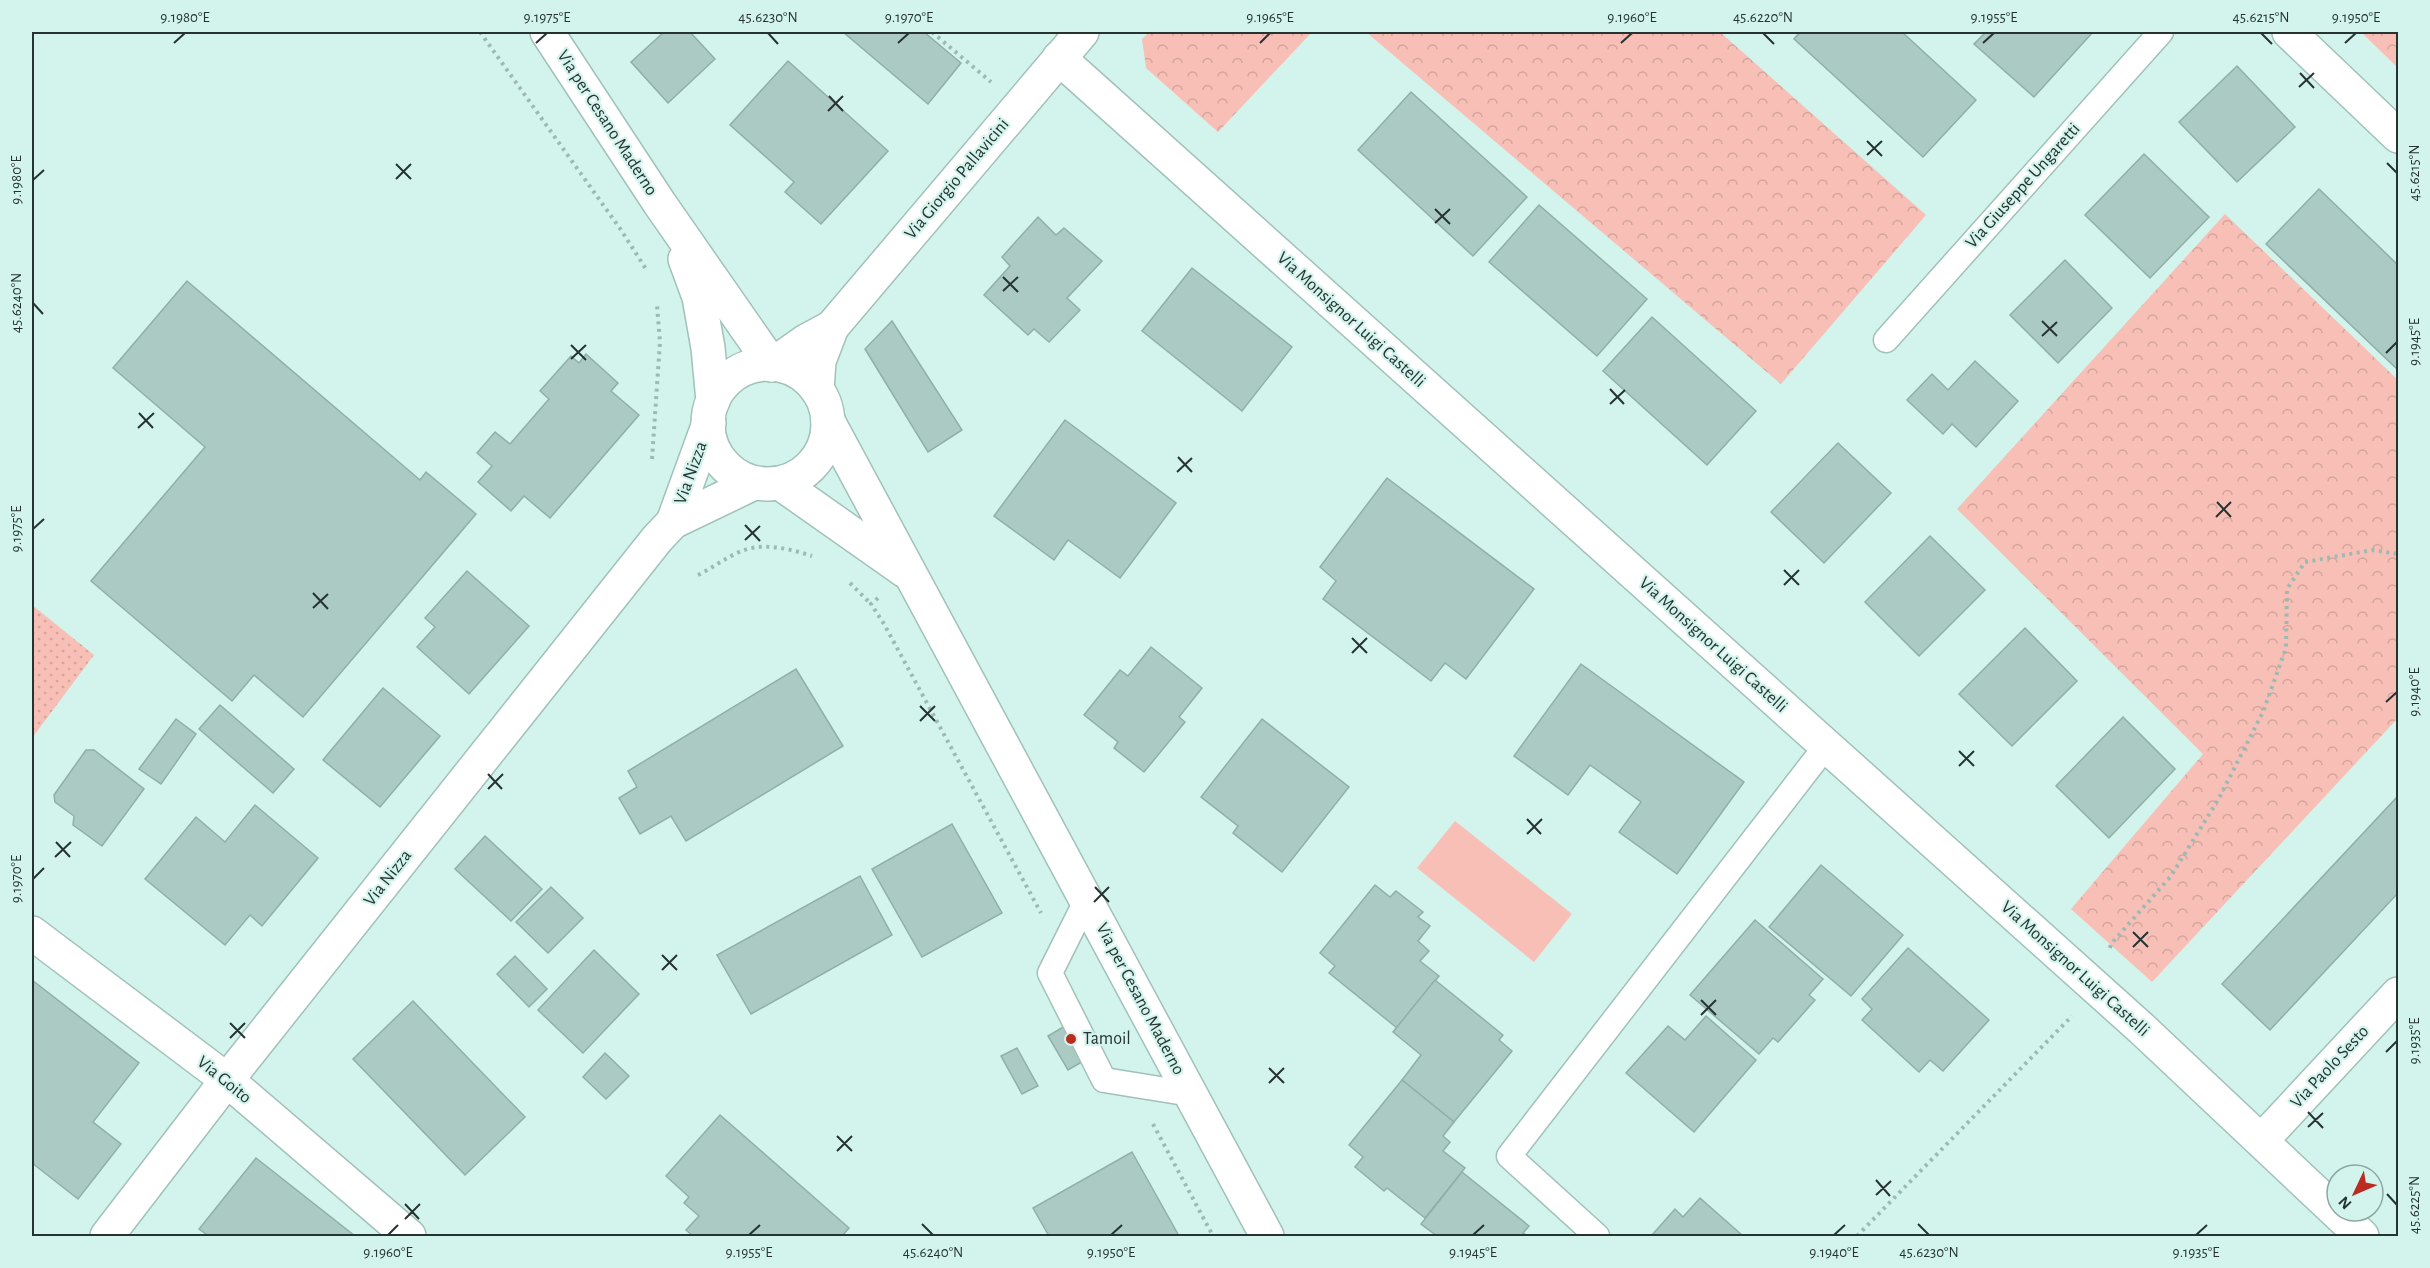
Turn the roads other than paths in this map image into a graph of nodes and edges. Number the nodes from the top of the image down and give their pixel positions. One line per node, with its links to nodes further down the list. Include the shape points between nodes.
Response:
1 (547, 32): 7 (street, Via per Cesano Maderno)
2 (1082, 32): 5 (street, Via Giorgio Pallavicini)
3 (2161, 32): 9 (lane, Via Giuseppe Ungaretti)
4 (2289, 32): 6 (street)
5 (1059, 58): 8 (street, Via Giorgio Pallavicini); 17 (street, Via Monsignor Luigi Castelli)
6 (2398, 136)
7 (668, 215): 10 (street, Via per Cesano Maderno); 12 (street, Via per Cesano Maderno, via 699,297 708,348)
8 (832, 327): 10 (street, Via Giorgio Pallavicini); 11 (street, Via Giorgio Pallavicini, via 819,360)
9 (1886, 340)
10 (772, 364): 11 (street, via 798,372); 12 (street, via 740,372 720,388)
11 (817, 390): 13 (street)
12 (711, 412): 14 (street, via 713,447 720,460 736,474); 15 (street, Via Nizza)
13 (828, 421): 14 (street, via 826,442 819,456 800,475); 16 (street, Via per Cesano Maderno)
14 (767, 483): 15 (street, Via Nizza); 16 (street, Via per Cesano Maderno)
15 (673, 522): 21 (street, Via Nizza)
16 (909, 573): 18 (street, Via per Cesano Maderno)
17 (1826, 746): 23 (street, Via Monsignor Luigi Castelli); 27 (lane, via 1509,1156)
18 (1087, 899): 22 (street, Via per Cesano Maderno); 22 (lane, via 1050,973 1104,1080)
19 (32, 933): 21 (street, Via Goito)
20 (2398, 994): 23 (street, Via Paolo Sesto)
21 (227, 1080): 24 (street, Via Nizza); 25 (street, Via Goito)
22 (1191, 1094): 26 (street, Via per Cesano Maderno)
23 (2262, 1140): 28 (street, Via Monsignor Luigi Castelli)
24 (107, 1236)
25 (410, 1236)
26 (1267, 1236)
27 (1597, 1236)
28 (2362, 1236)

